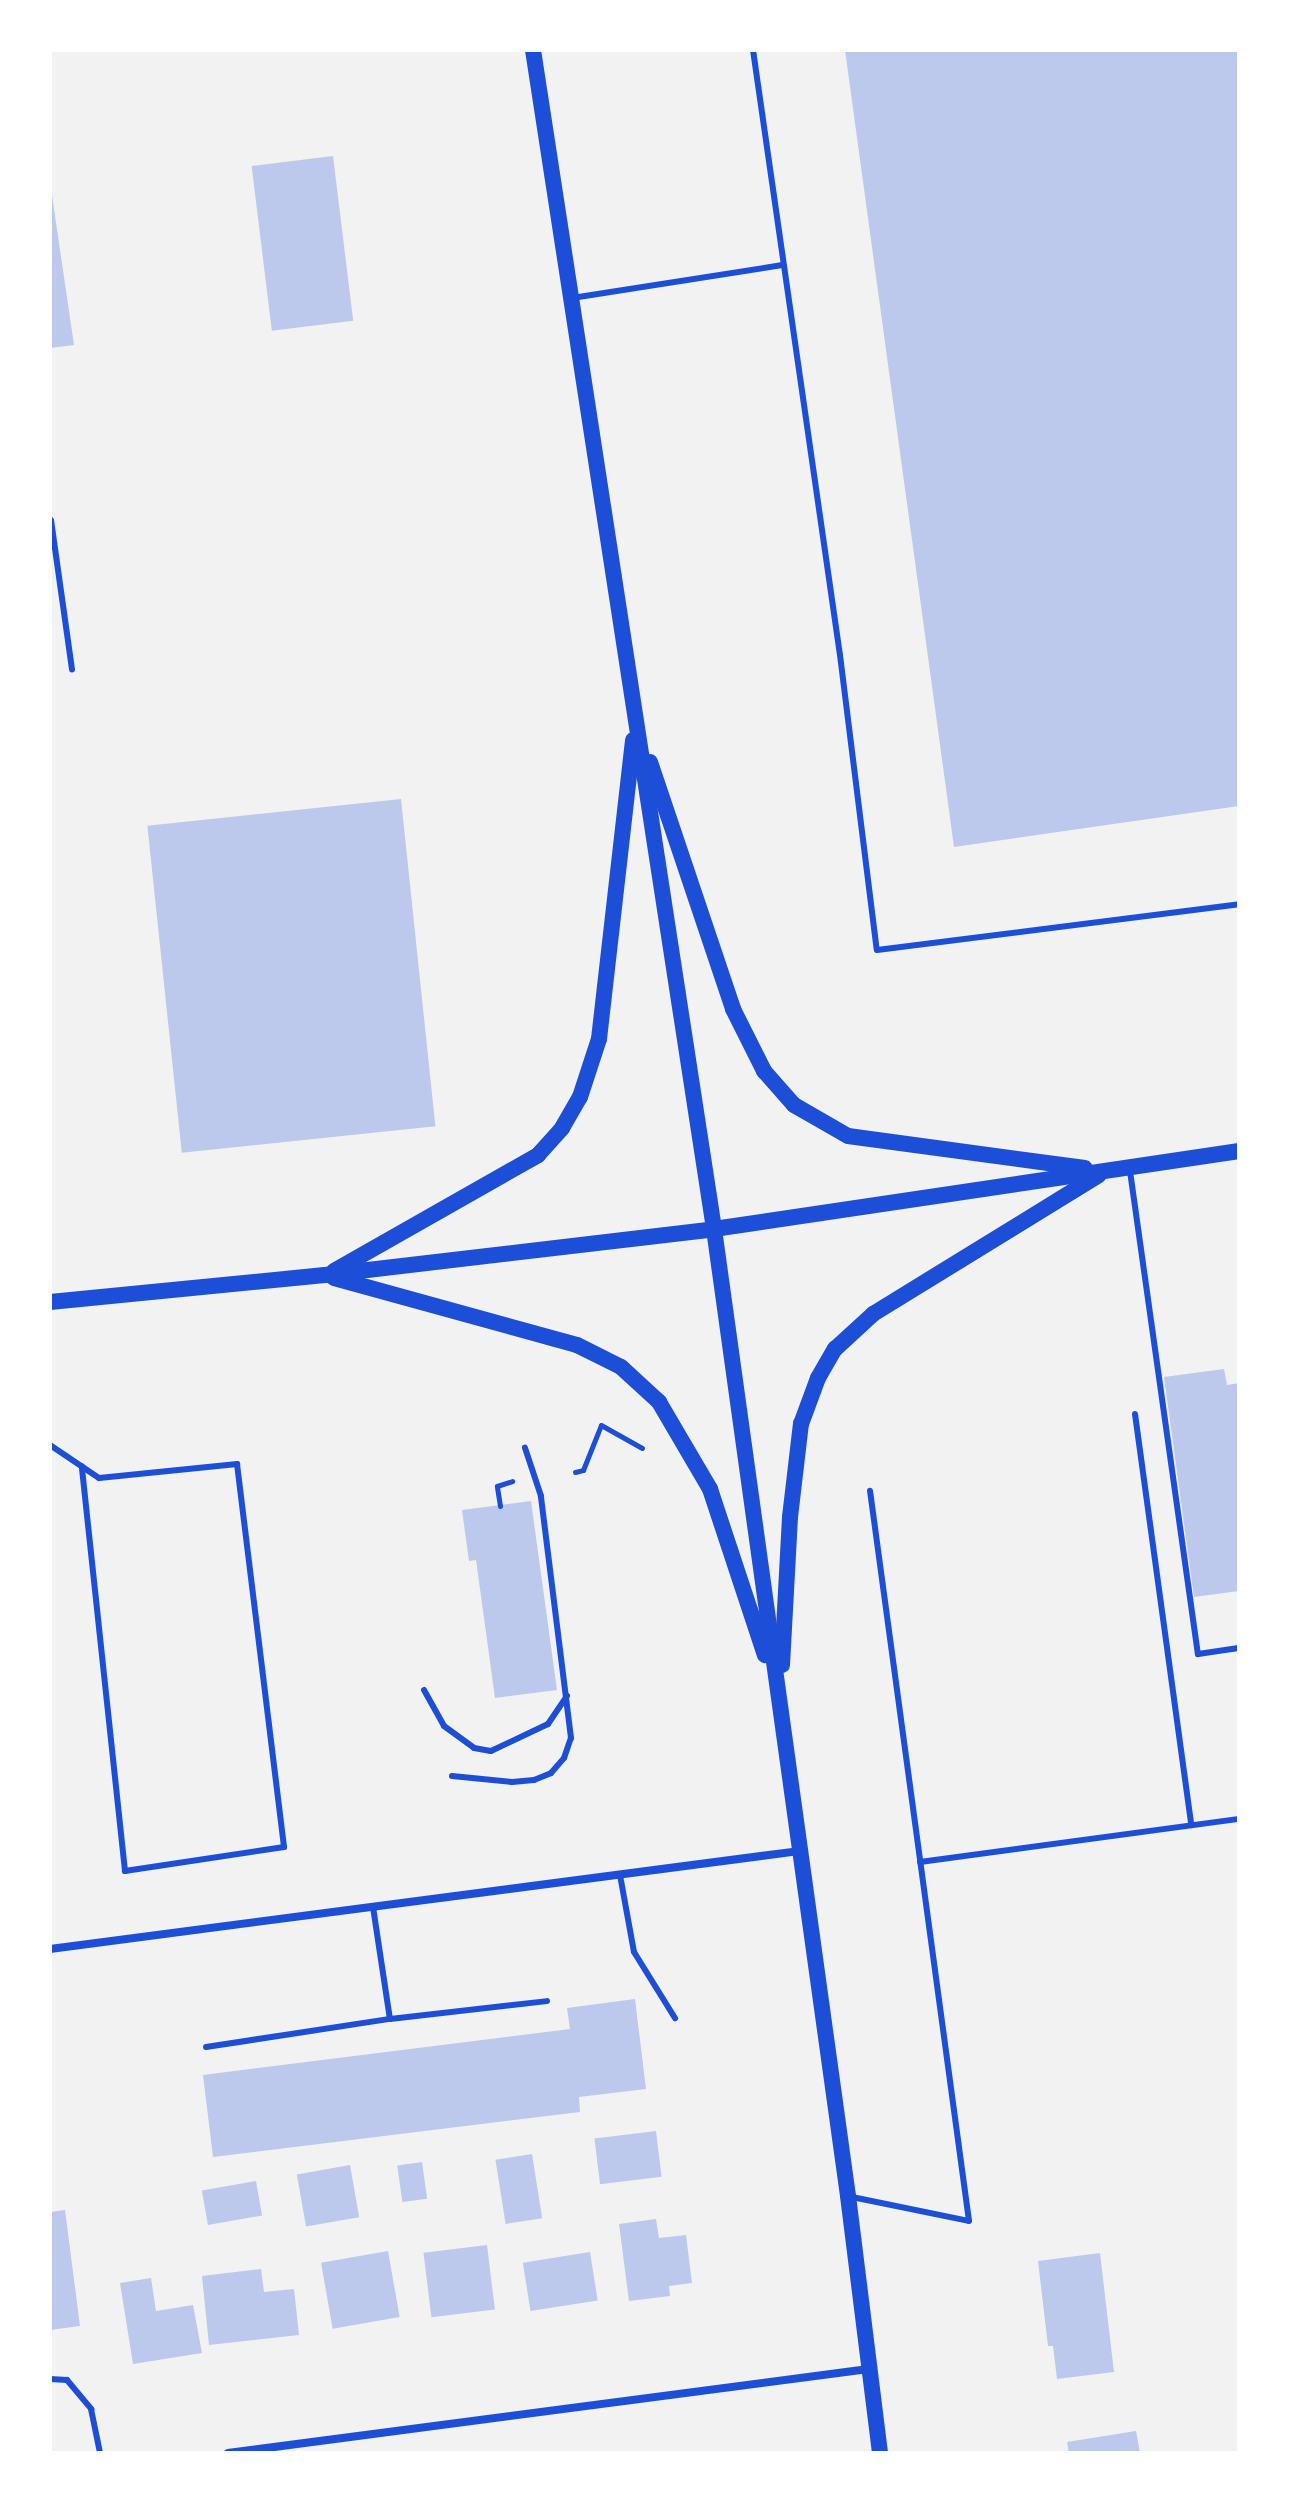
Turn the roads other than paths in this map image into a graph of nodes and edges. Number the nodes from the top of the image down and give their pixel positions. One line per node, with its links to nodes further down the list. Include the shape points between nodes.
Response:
1 (533, 50): 4 (main road)
2 (753, 50): 3 (lane)
3 (782, 265): 4 (lane); 8 (lane, via 877,950)
4 (571, 298): 7 (main road)
5 (51, 520): 6 (lane)
6 (72, 670)
7 (635, 719): 11 (main road, via 733,1009 764,1071 794,1105 848,1136); 12 (main road); 13 (main road, via 599,1039 580,1097 538,1155)
8 (1239, 904)
9 (1238, 1155): 10 (main road)
10 (1129, 1167): 11 (main road); 20 (lane, via 1198,1654)
11 (1107, 1170): 12 (main road); 23 (main road, via 873,1314 835,1349 801,1424)
12 (714, 1229): 13 (main road); 23 (main road)
13 (325, 1275): 14 (main road); 23 (main road, via 577,1345 621,1367 659,1402 710,1489)
14 (50, 1302)
15 (1135, 1414): 26 (lane)
16 (50, 1445): 18 (lane)
17 (525, 1448): 22 (lane, via 541,1496)
18 (82, 1466): 18 (lane, via 99,1478 237,1464 284,1847 125,1871)
19 (870, 1491): 28 (lane)
20 (1239, 1648)
21 (424, 1690): 22 (lane, via 444,1726 474,1748 491,1751 548,1724)
22 (567, 1696): 24 (lane, via 571,1738 551,1773 512,1782)
23 (780, 1702): 27 (main road)
24 (452, 1776)
25 (1239, 1819): 26 (lane)
26 (1191, 1825): 28 (lane)
27 (799, 1851): 29 (street); 36 (main road)
28 (920, 1862): 36 (lane, via 969,2221)
29 (620, 1875): 30 (street); 33 (lane, via 634,1952)
30 (373, 1907): 31 (street); 34 (lane)
31 (50, 1948)
32 (547, 2001): 34 (lane)
33 (675, 2018)
34 (390, 2019): 35 (lane)
35 (206, 2047)
36 (848, 2196): 37 (main road)
37 (869, 2369): 40 (street); 41 (main road)
38 (50, 2379): 39 (lane, via 67,2380 91,2409)
39 (100, 2453)
40 (228, 2453)
41 (880, 2453)

